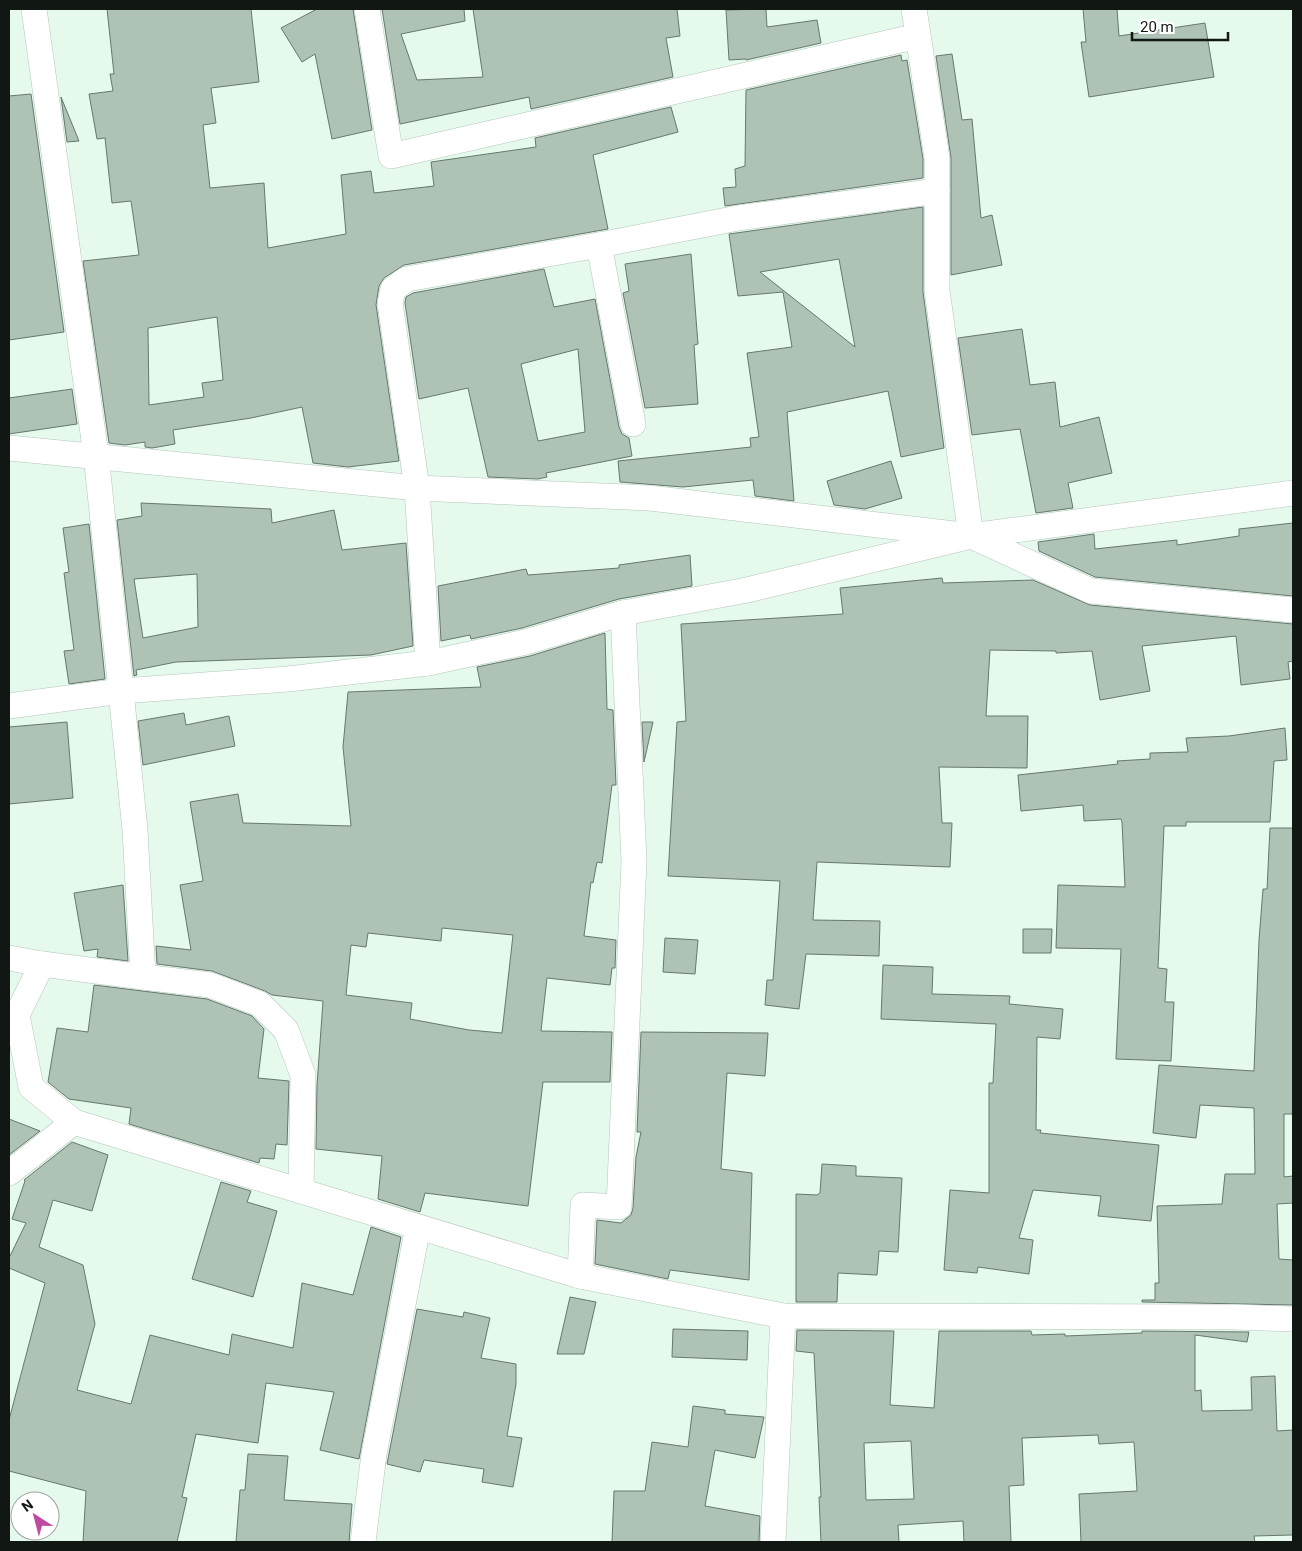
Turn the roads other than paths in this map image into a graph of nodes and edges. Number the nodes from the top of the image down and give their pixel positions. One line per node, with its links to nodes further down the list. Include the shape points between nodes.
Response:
1 (34, 9): 9 (street)
2 (367, 9): 4 (street, via 391,156)
3 (914, 9): 4 (street)
4 (918, 36): 5 (street, via 937,158)
5 (937, 191): 6 (street, via 738,218); 12 (street, via 937,290)
6 (599, 245): 7 (street); 10 (street, via 407,279 393,289 390,304)
7 (633, 424)
8 (9, 448): 9 (street)
9 (96, 455): 10 (street); 16 (street)
10 (417, 488): 12 (street, via 650,498); 15 (street)
11 (1293, 493): 12 (street)
12 (970, 536): 13 (street, via 1091,591); 14 (street, via 747,590)
13 (1293, 610)
14 (623, 613): 15 (street, via 526,642); 25 (street, via 634,861 619,1207 583,1205)
15 (428, 663): 16 (street, via 288,679)
16 (122, 691): 17 (street); 20 (street, via 135,830)
17 (9, 706)
18 (9, 958): 19 (street)
19 (42, 964): 20 (street); 21 (street, via 17,1015 31,1087)
20 (143, 977): 23 (street, via 210,985 260,1004 286,1030 302,1075)
21 (74, 1122): 22 (street); 23 (street)
22 (9, 1173)
23 (301, 1191): 24 (street)
24 (418, 1227): 25 (street); 28 (street, via 374,1454)
25 (580, 1276): 26 (street)
26 (783, 1316): 27 (street); 29 (street)
27 (1293, 1319)
28 (363, 1542)
29 (773, 1542)

